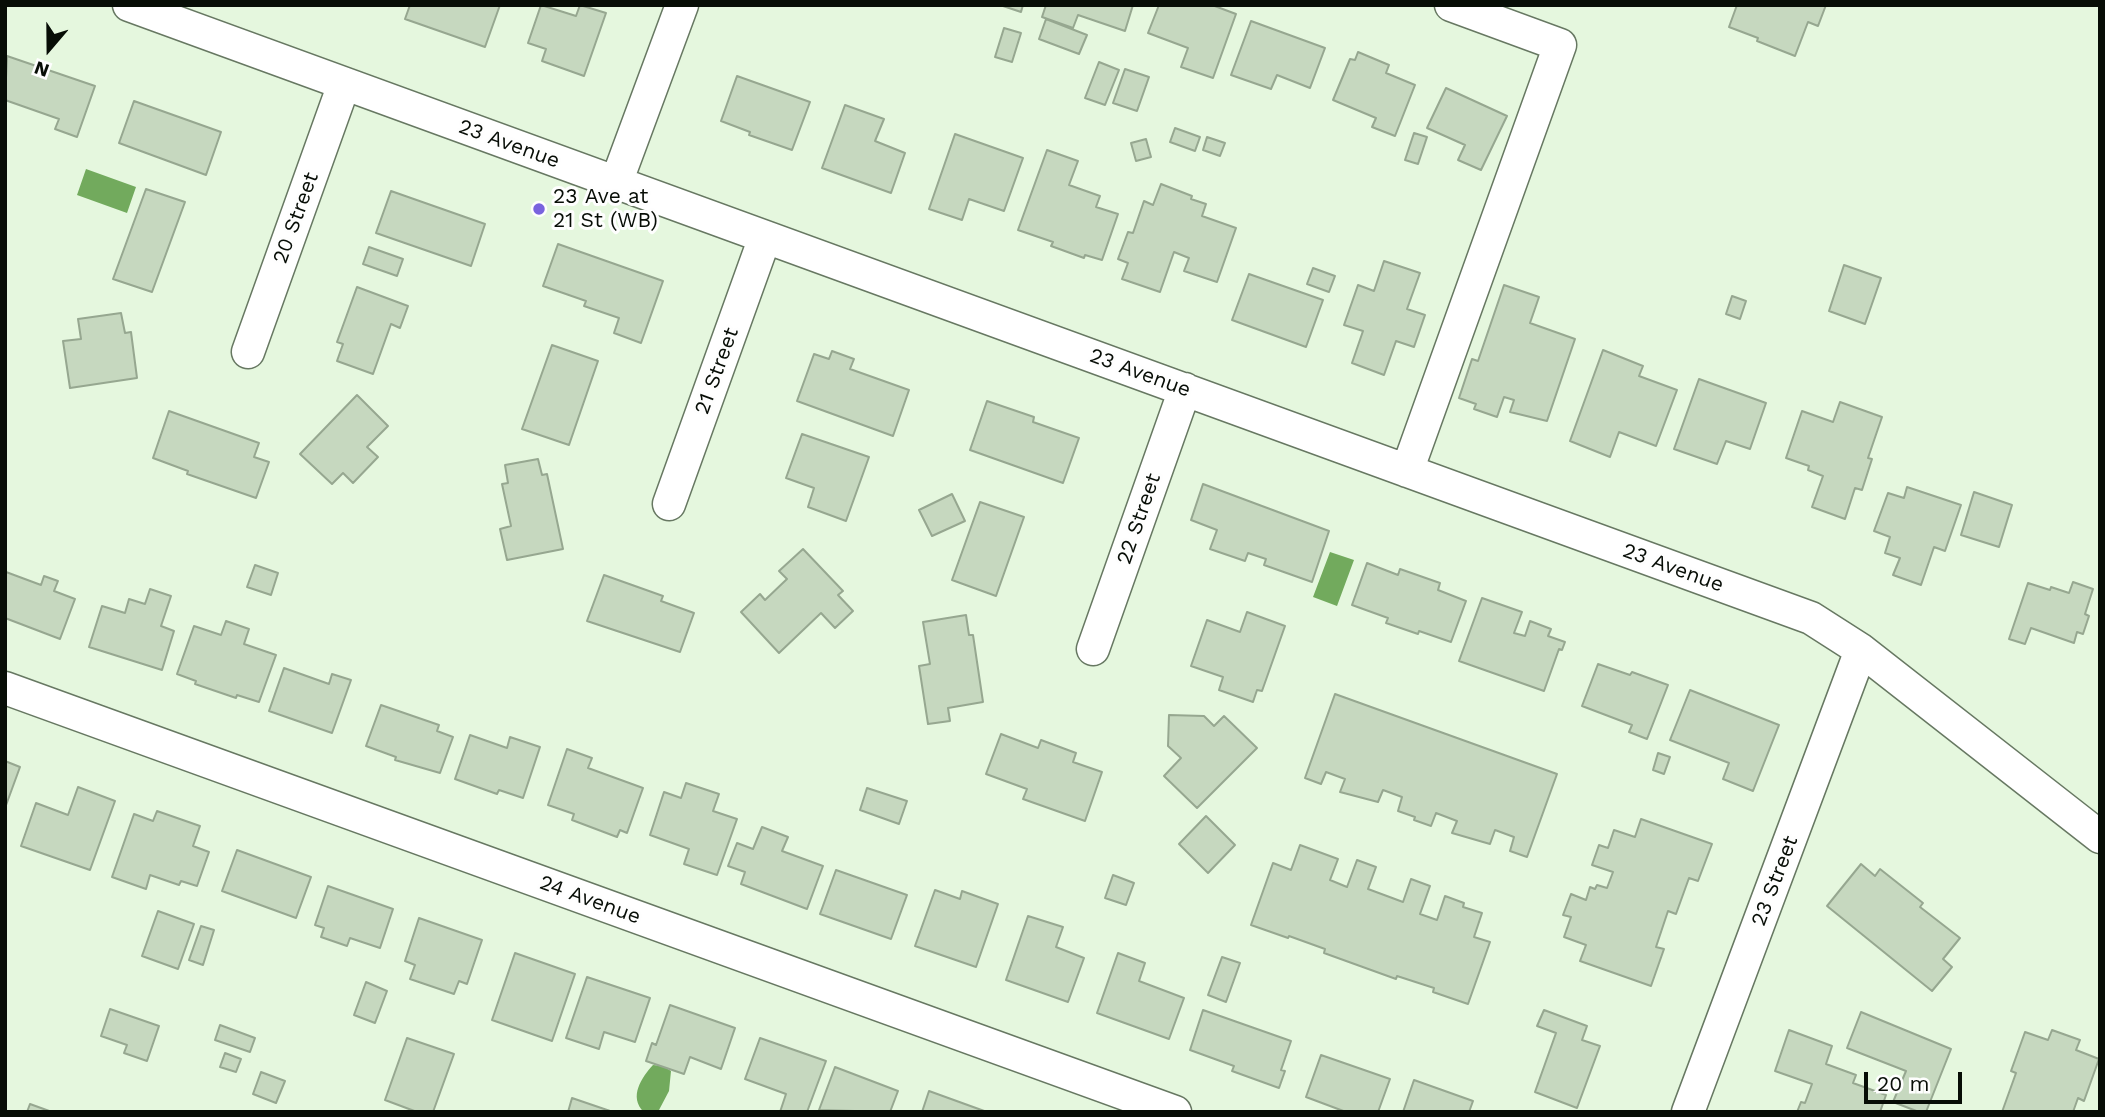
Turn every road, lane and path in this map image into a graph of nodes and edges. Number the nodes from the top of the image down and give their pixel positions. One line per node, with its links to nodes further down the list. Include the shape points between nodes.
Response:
1 (129, 5): 4 (street, 23 Avenue)
2 (682, 5): 5 (street)
3 (1451, 5): 9 (street, via 1560,45)
4 (344, 84): 5 (street, 23 Avenue); 7 (street, 20 Street)
5 (616, 183): 6 (street, 23 Avenue)
6 (765, 237): 8 (street, 23 Avenue); 10 (street, 21 Street)
7 (248, 352)
8 (1185, 389): 9 (street, 23 Avenue); 11 (street, 22 Street)
9 (1406, 471): 12 (street, 23 Avenue, via 1811,618)
10 (669, 504)
11 (1093, 649)
12 (1861, 650): 14 (street, 23 Avenue); 16 (street, 23 Street)
13 (5, 688): 15 (street, 24 Avenue)
14 (2100, 837)
15 (1175, 1112)
16 (1688, 1112)

